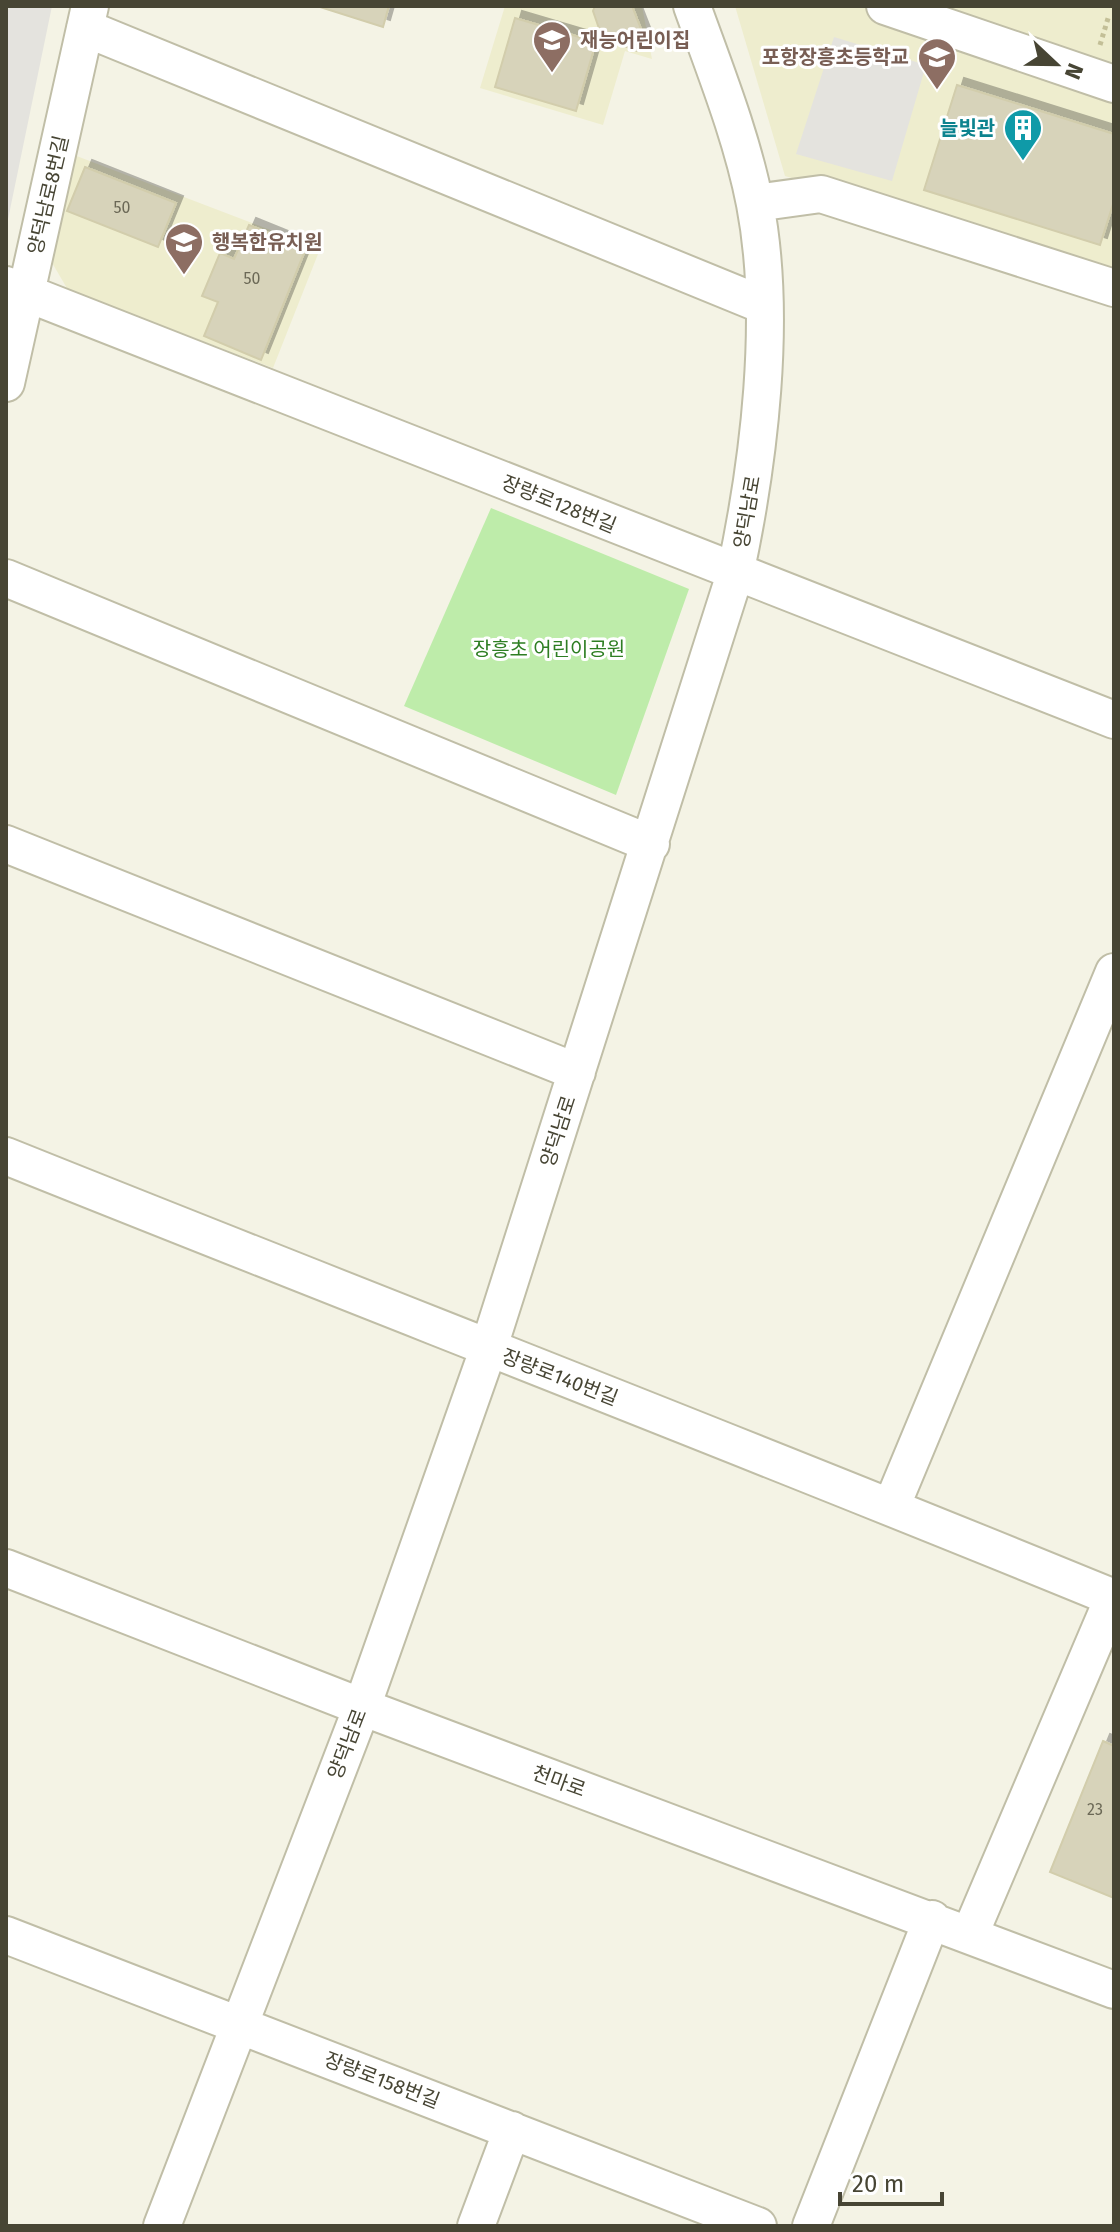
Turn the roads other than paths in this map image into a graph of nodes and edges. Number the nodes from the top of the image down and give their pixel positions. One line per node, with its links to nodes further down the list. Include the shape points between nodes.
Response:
1 (885, 6): 4 (street)
2 (696, 7): 5 (street, 양덕남로)
3 (87, 17): 7 (street, 양덕남로8번길); 8 (street)
4 (1114, 84)
5 (755, 203): 6 (street, via 821,194); 8 (street, 양덕남로)
6 (1114, 288)
7 (16, 289): 9 (street, 양덕남로8번길); 10 (street, 장량로128번길)
8 (763, 305): 10 (street, 양덕남로, via 753,494)
9 (6, 383)
10 (735, 574): 12 (street, 장량로128번길); 14 (street, 양덕남로)
11 (6, 578): 14 (street)
12 (1114, 720)
13 (6, 844): 16 (street)
14 (651, 844): 16 (street, 양덕남로)
15 (1114, 972): 19 (street)
16 (577, 1072): 18 (street, 양덕남로)
17 (6, 1156): 18 (street, 장량로140번길)
18 (488, 1350): 19 (street, 장량로140번길); 22 (street, 양덕남로)
19 (892, 1505): 21 (street, 장량로140번길)
20 (6, 1568): 22 (street, 천마로)
21 (1114, 1597): 24 (street)
22 (362, 1707): 23 (street, 천마로); 27 (street, 양덕남로)
23 (932, 1919): 24 (street, 천마로); 32 (street)
24 (970, 1934): 26 (street, 천마로)
25 (6, 1935): 27 (street, 장량로158번길)
26 (1114, 1990)
27 (239, 2025): 28 (street, 장량로158번길); 29 (street, 양덕남로)
28 (512, 2130): 30 (street); 31 (street, 장량로158번길)
29 (162, 2226)
30 (476, 2226)
31 (758, 2226)
32 (811, 2226)

